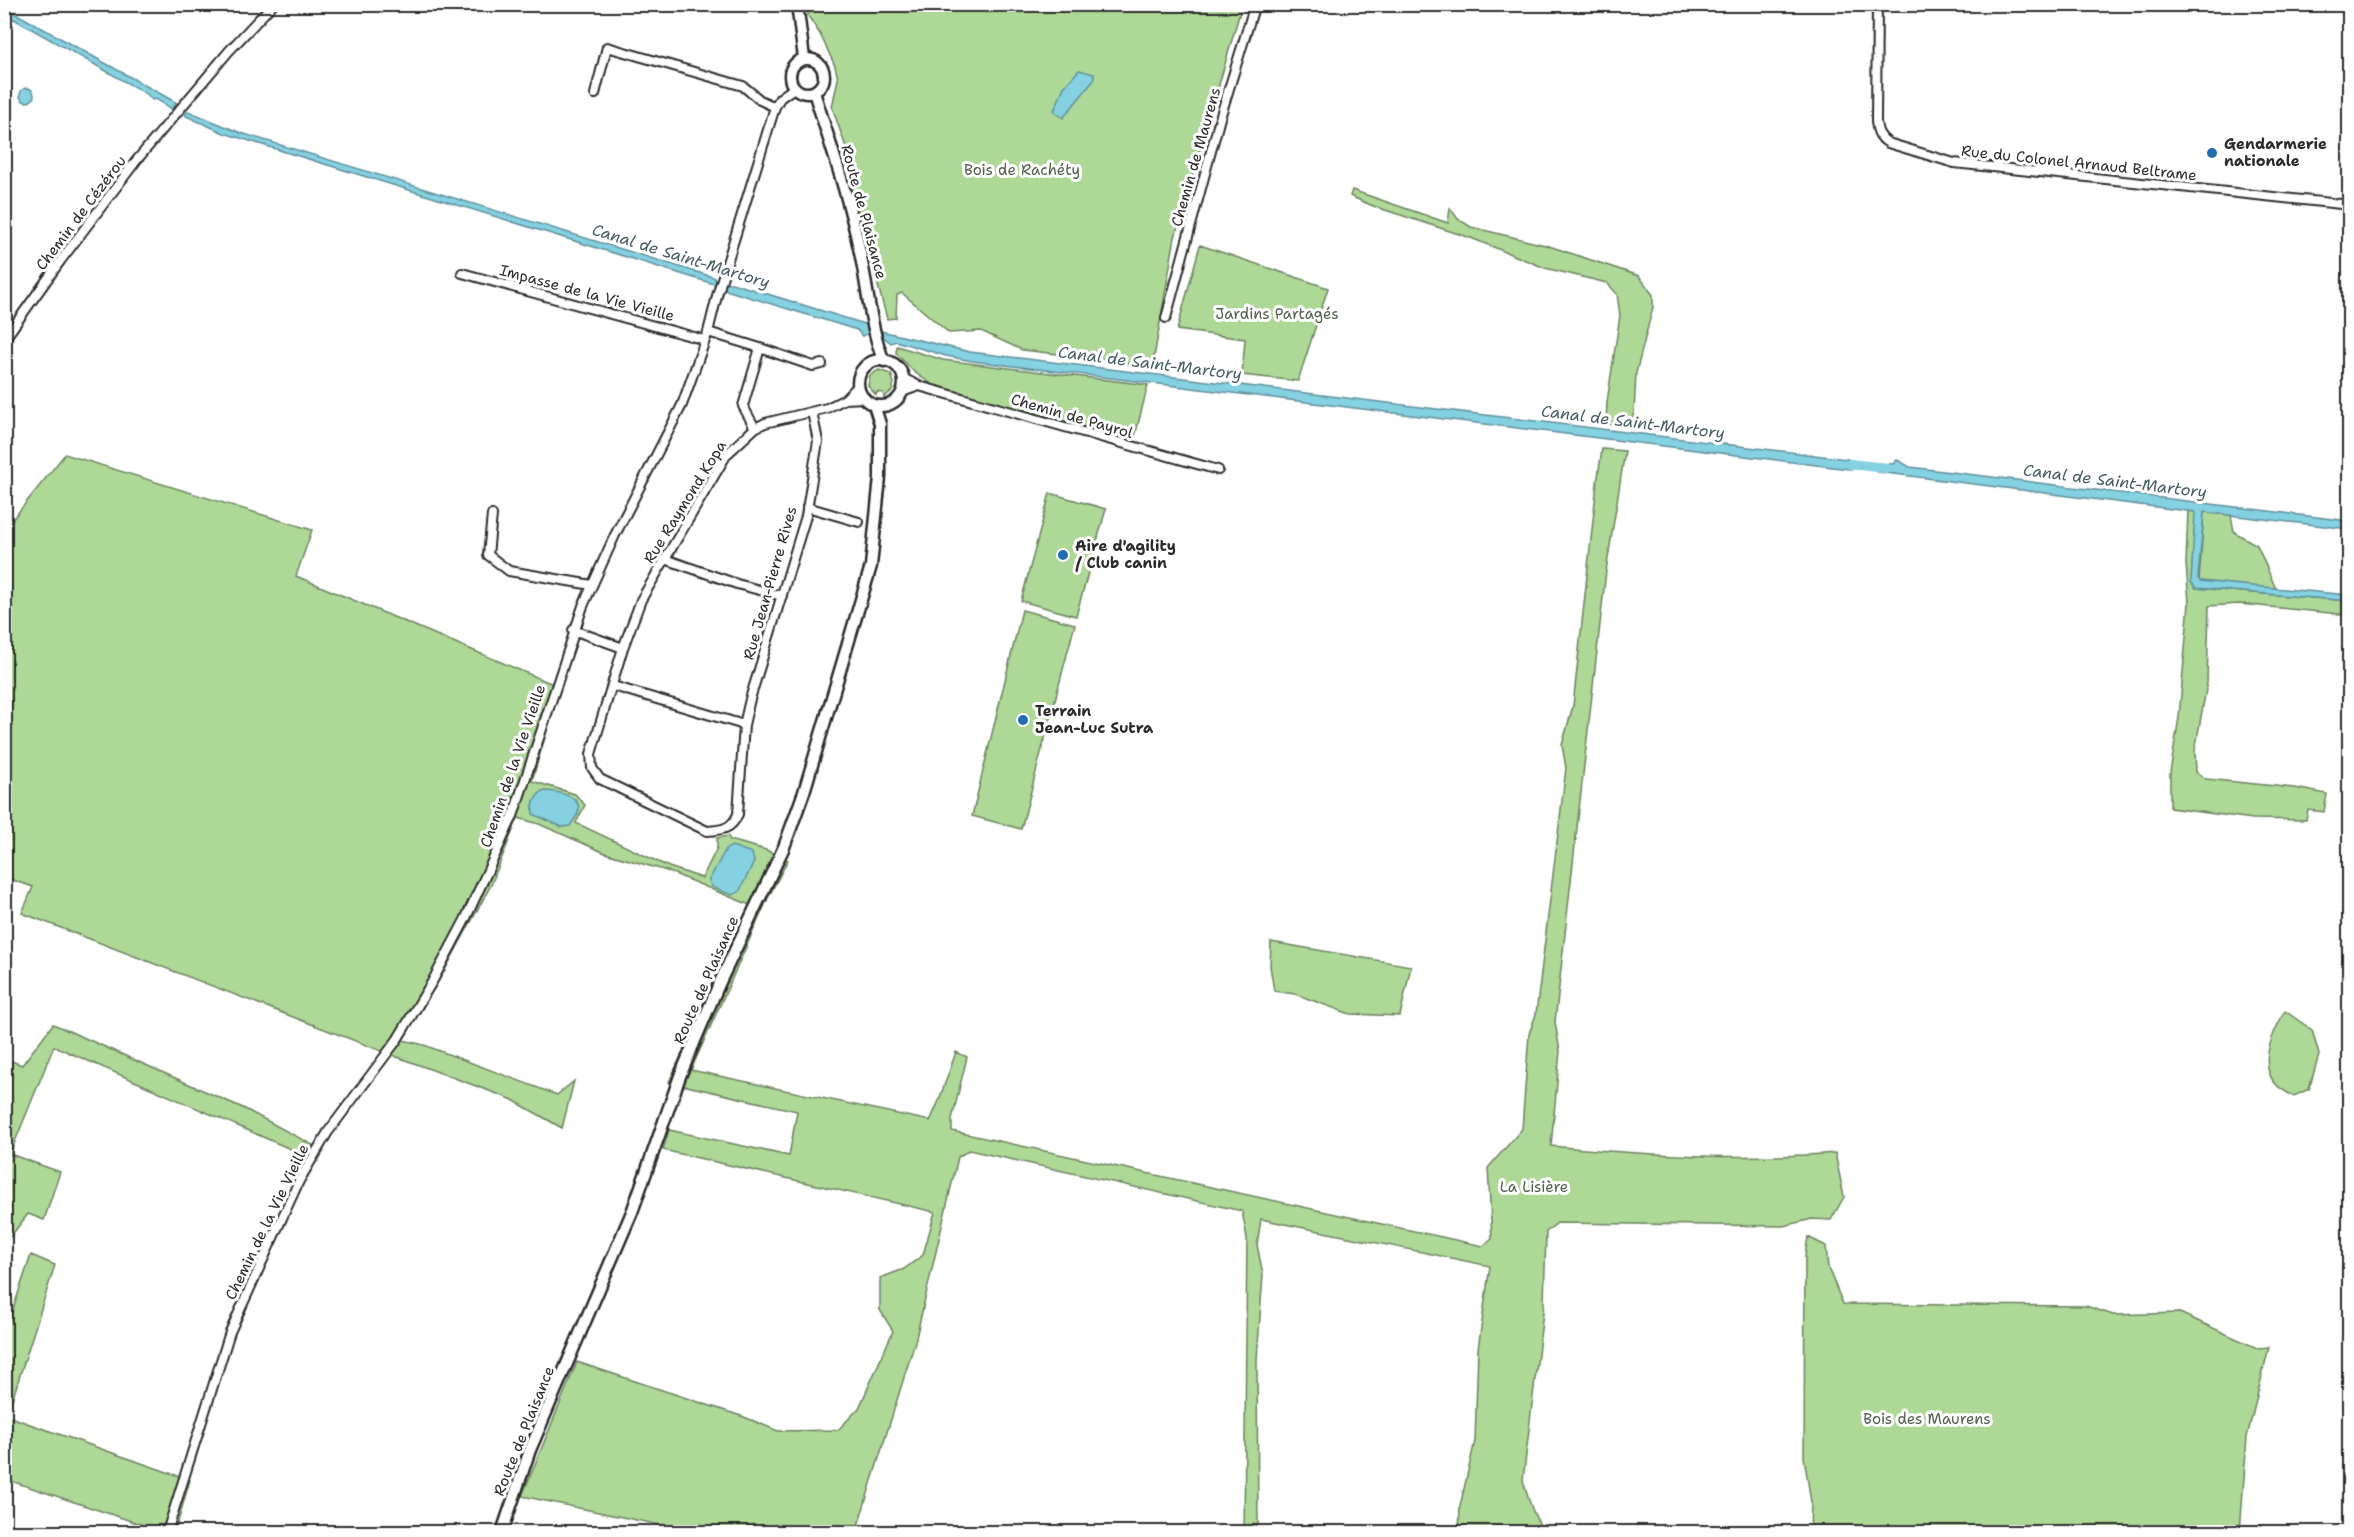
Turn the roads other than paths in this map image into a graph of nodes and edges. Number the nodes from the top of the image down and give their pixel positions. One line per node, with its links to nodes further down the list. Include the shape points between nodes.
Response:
1 (273, 4): 14 (street, Chemin de Cézérou, via 123,178)
2 (797, 4): 5 (main road)
3 (1255, 4): 12 (street, Chemin de Maurens)
4 (1877, 4): 10 (street, Rue du Colonel Arnaud Beltrame, via 1876,121 1877,131 1888,143 1954,163)
5 (804, 58): 6 (main road, via 790,72); 7 (main road, via 815,60 823,68 824,79)
6 (795, 87): 7 (main road, via 804,93); 9 (street, Chemin de la Vie Vieille)
7 (814, 92): 16 (main road, Route de Plaisance, via 854,225)
8 (595, 94): 9 (street, via 608,47 743,86)
9 (775, 107): 13 (street, Chemin de la Vie Vieille)
10 (2349, 205)
11 (462, 273): 13 (street, Impasse de la Vie Vieille)
12 (1166, 318)
13 (707, 336): 15 (street, Impasse de la Vie Vieille); 34 (street, Chemin de la Vie Vieille, via 682,405)
14 (4, 340)
15 (760, 348): 17 (street, Impasse de la Vie Vieille, via 813,366); 28 (street, via 743,406)
16 (879, 361): 18 (main road, via 897,366); 19 (main road, via 864,368)
17 (822, 364)
18 (903, 378): 20 (street, Chemin de Payrol); 21 (main road)
19 (859, 385): 22 (main road); 23 (street, Rue Raymond Kopa)
20 (919, 386): 21 (street); 29 (street, Chemin de Payrol)
21 (902, 392): 25 (main road)
22 (864, 398): 23 (street, Rue Raymond Kopa); 24 (main road)
23 (846, 399): 26 (street, Rue Raymond Kopa)
24 (874, 405): 25 (main road); 27 (main road, Route de Plaisance)
25 (889, 405): 27 (main road, Route de Plaisance)
26 (812, 412): 28 (street, Rue Raymond Kopa); 30 (street, Rue Jean-Pierre Rives, via 818,441)
27 (880, 424): 41 (main road, Route de Plaisance, via 877,519 871,566 801,802 699,1030 616,1252 530,1450)
28 (755, 428): 33 (street, Rue Raymond Kopa, via 727,454)
29 (1218, 470)
30 (807, 507): 32 (street); 35 (street, Rue Jean-Pierre Rives)
31 (492, 515): 34 (street, via 489,555 509,571)
32 (859, 522)
33 (665, 559): 35 (street); 37 (street, Rue Raymond Kopa, via 641,600)
34 (592, 585): 36 (street, Chemin de la Vie Vieille)
35 (782, 596): 39 (street, Rue Jean-Pierre Rives)
36 (573, 630): 37 (street); 40 (street, Chemin de la Vie Vieille, via 513,816 465,920 397,1040 314,1154 230,1332)
37 (623, 648): 38 (street, Rue Raymond Kopa)
38 (613, 686): 39 (street); 39 (street, Rue Jean-Pierre Rives, via 591,754 591,768 600,779 707,831 723,830 734,823 738,814)
39 (744, 725)
40 (167, 1533)
41 (502, 1533)

